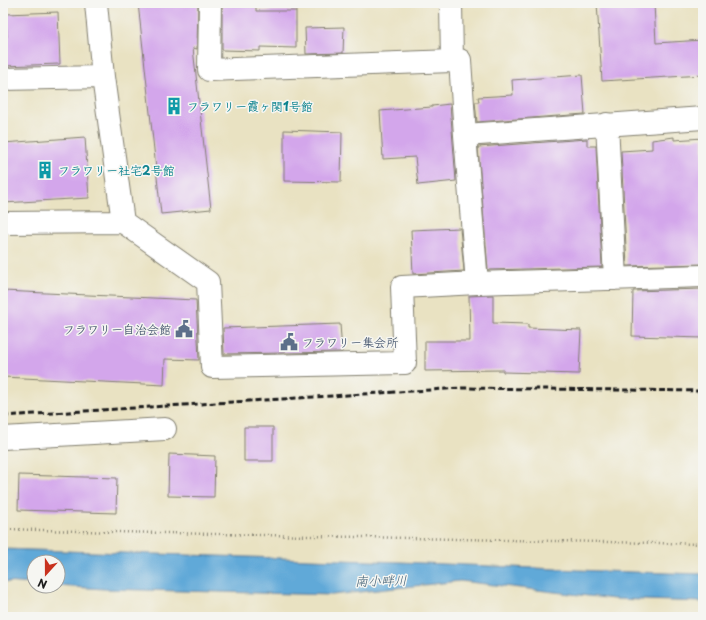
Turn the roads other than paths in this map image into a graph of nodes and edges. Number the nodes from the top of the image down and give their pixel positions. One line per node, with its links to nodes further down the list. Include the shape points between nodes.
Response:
1 (96, 3): 5 (street)
2 (210, 3): 4 (street, via 209,70)
3 (451, 3): 4 (street)
4 (452, 61): 9 (street, via 460,60)
5 (103, 77): 6 (street); 10 (street)
6 (3, 79)
7 (703, 118): 8 (street)
8 (607, 124): 9 (street); 13 (street)
9 (465, 135): 14 (street)
10 (123, 222): 11 (street); 14 (street, via 208,282 212,367 405,363 402,287)
11 (3, 223)
12 (703, 276): 13 (street)
13 (615, 279): 14 (street)
14 (477, 282)
15 (165, 429): 16 (street)
16 (3, 438)

